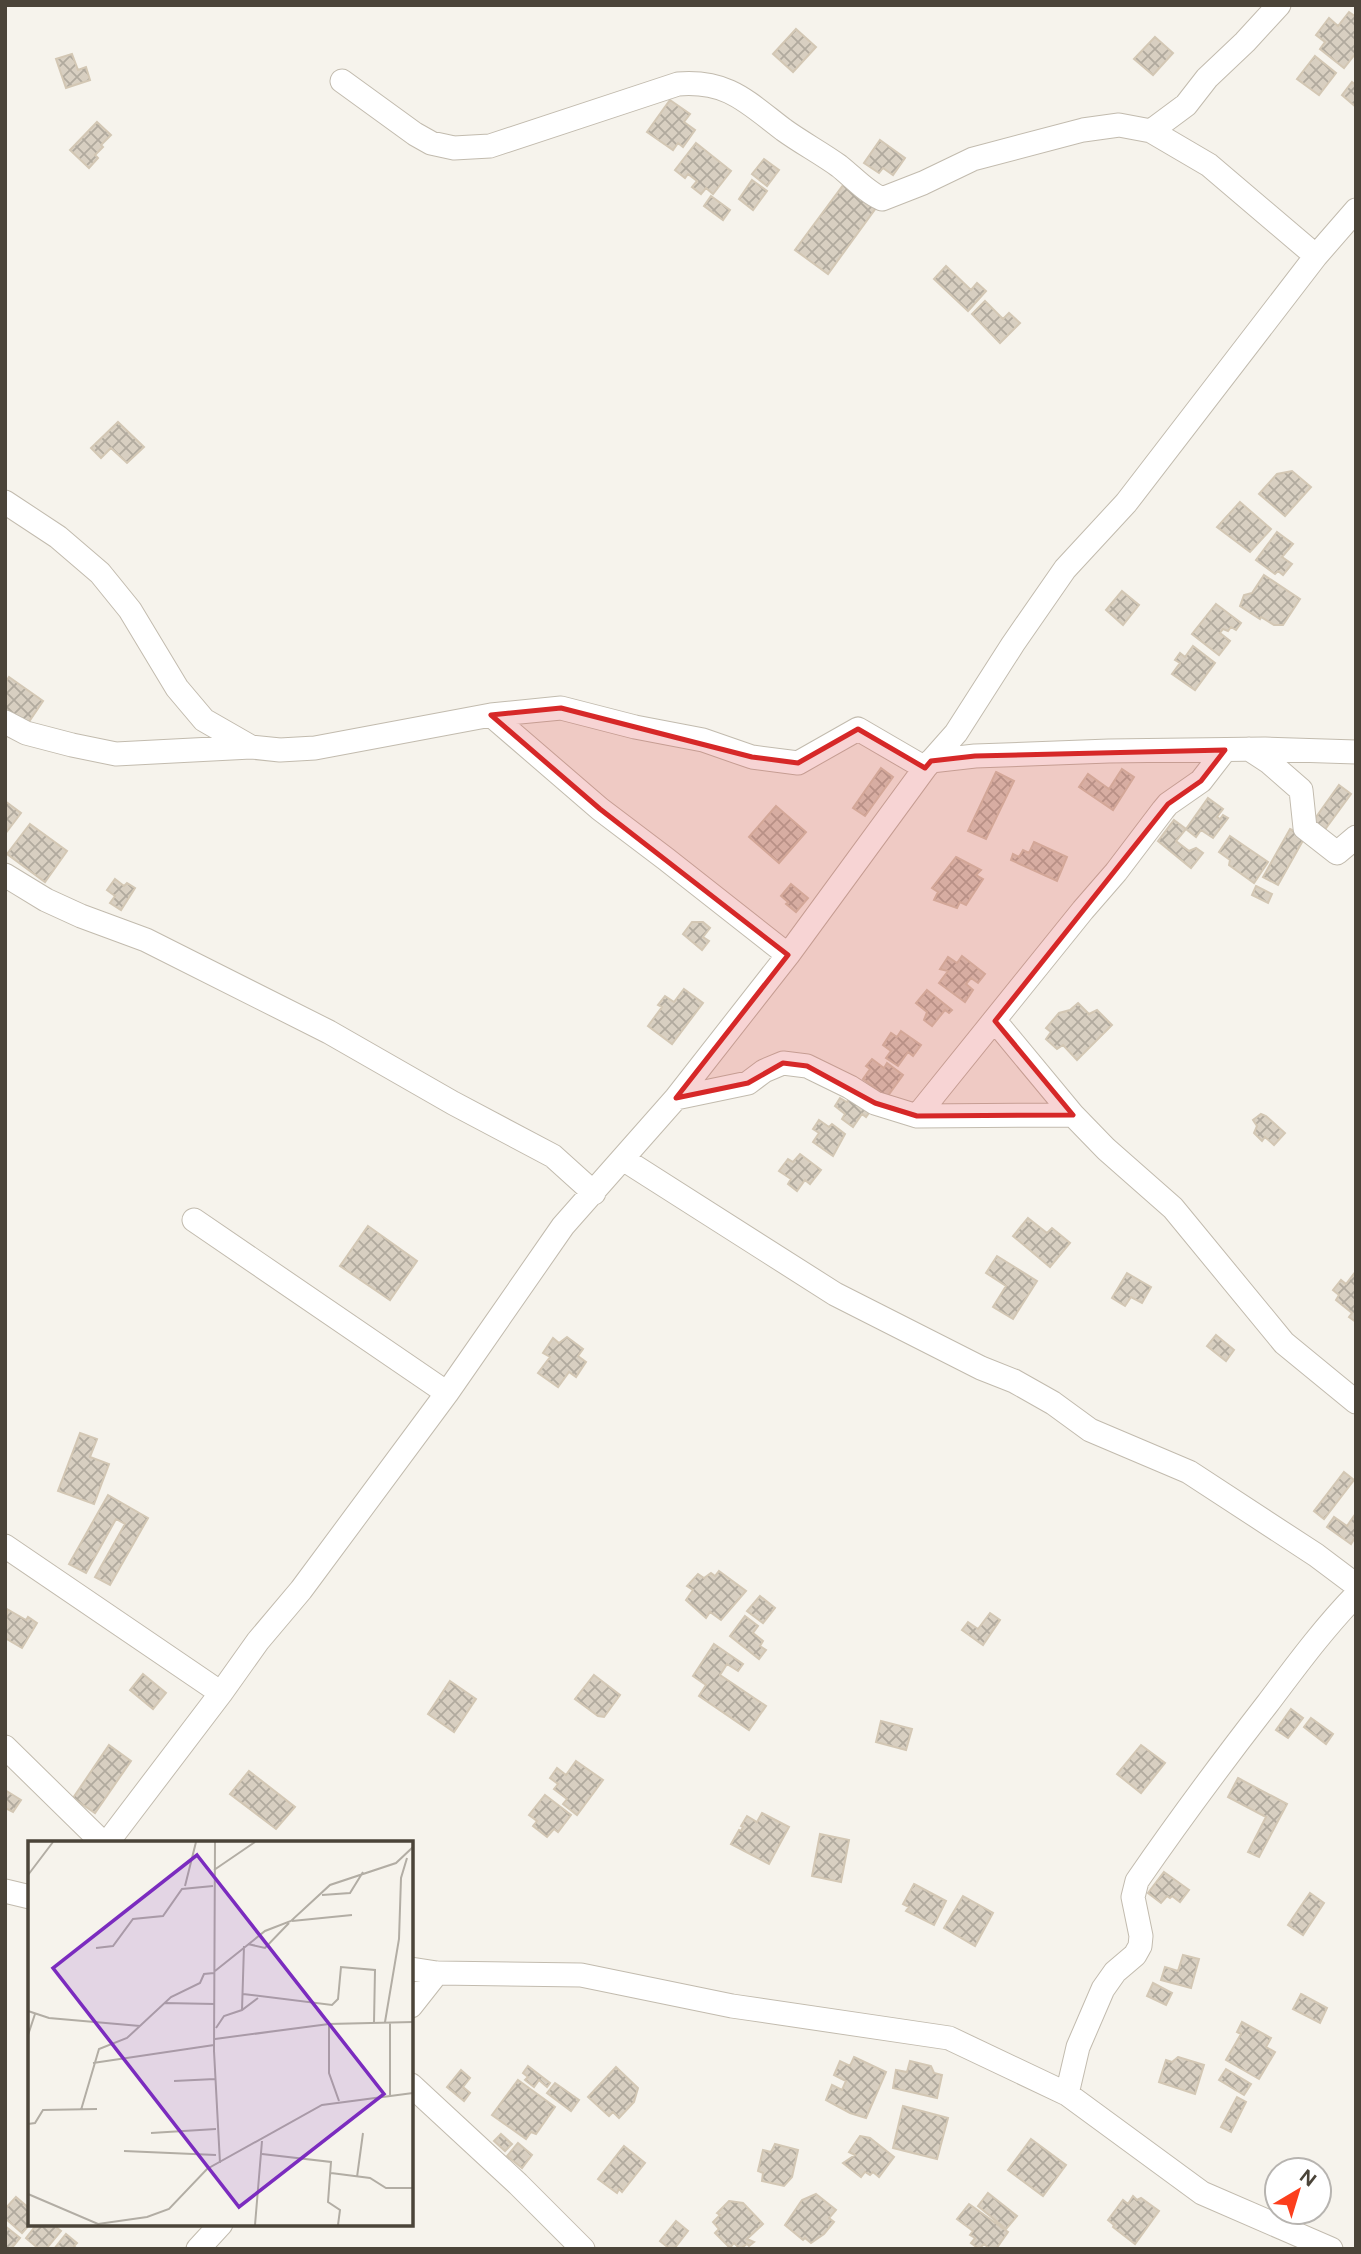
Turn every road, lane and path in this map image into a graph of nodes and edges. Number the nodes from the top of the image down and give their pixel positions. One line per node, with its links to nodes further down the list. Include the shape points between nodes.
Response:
1 (1279, 5): 3 (street, via 1186,105)
2 (342, 81): 3 (street, via 415,134 454,148 491,146 678,84 699,82 753,105 883,199 973,159 1019,145 1119,125)
3 (1151, 131): 5 (street, via 1209,165)
4 (1356, 210): 5 (street)
5 (1315, 256): 13 (street, via 1126,503 1065,569 956,733)
6 (5, 502): 9 (street, via 58,537 100,573 130,610 177,688 204,720)
7 (491, 715): 9 (street, via 315,748); 13 (street, via 561,708 703,740 752,757 798,762 858,729); 16 (street, via 600,809)
8 (5, 722): 9 (street, via 26,733 116,754)
9 (251, 747)
10 (1249, 749): 11 (street); 12 (street); 14 (street, via 1301,790 1305,828 1337,853)
11 (1225, 750): 13 (street, via 975,756); 17 (street, via 1200,781 1168,804)
12 (1356, 752)
13 (928, 764): 16 (street)
14 (1356, 836)
15 (5, 875): 22 (street, via 46,900 146,940 329,1032 553,1156)
16 (788, 955): 18 (street)
17 (995, 1021): 19 (street); 20 (street)
18 (676, 1098): 20 (street, via 748,1083 783,1063 807,1066 875,1103); 21 (street)
19 (1073, 1115): 20 (street); 25 (street, via 1172,1208 1284,1343)
20 (917, 1116)
21 (623, 1159): 22 (street); 27 (street, via 835,1294 1014,1381 1090,1430 1189,1472)
22 (594, 1193): 24 (street, via 563,1226)
23 (194, 1220): 24 (street)
24 (447, 1393): 29 (street)
25 (1356, 1402)
26 (5, 1546): 29 (street)
27 (1356, 1585)
28 (1356, 1595): 39 (street, via 1329,1623 1219,1766 1137,1881 1133,1897 1140,1946 1102,1989 1078,2047)
29 (221, 1693): 32 (street)
30 (5, 1747): 31 (street)
31 (103, 1841)
32 (107, 1841)
33 (5, 1891): 34 (street)
34 (28, 1897)
35 (413, 1969): 36 (street)
36 (437, 1973): 37 (street); 39 (street, via 581,1975 732,2006 949,2038)
37 (413, 2003)
38 (413, 2087): 42 (street)
39 (1068, 2094): 43 (street, via 1202,2193)
40 (219, 2226): 41 (street)
41 (198, 2249)
42 (583, 2249)
43 (1331, 2249)

